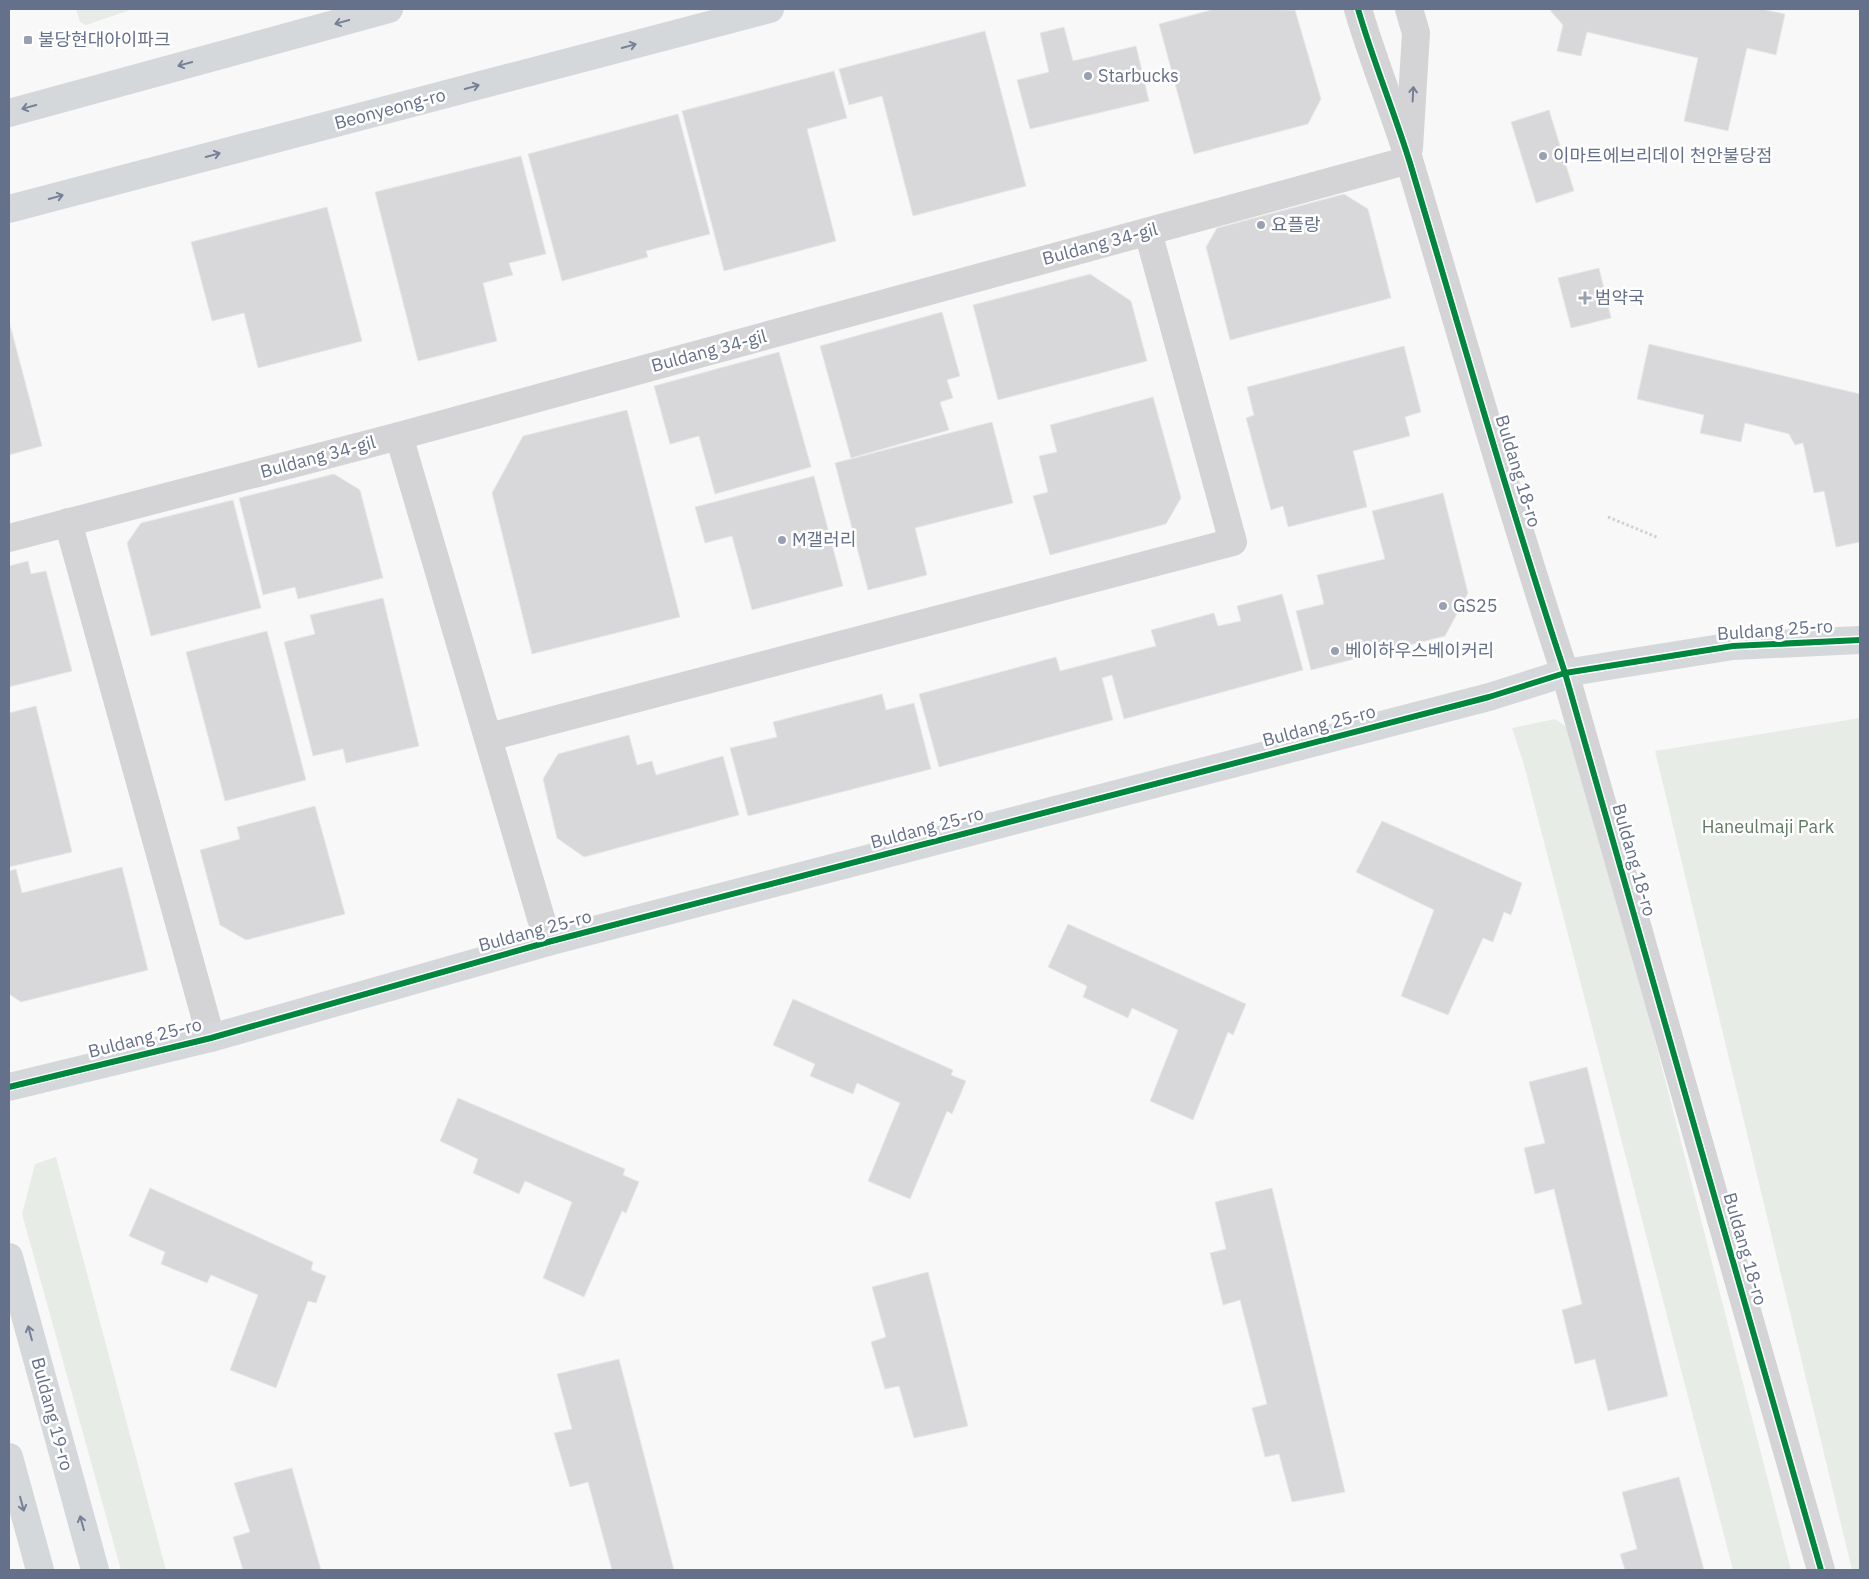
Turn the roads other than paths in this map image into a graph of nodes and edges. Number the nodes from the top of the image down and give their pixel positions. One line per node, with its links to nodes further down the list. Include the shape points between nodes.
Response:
1 (389, 9): 5 (street, one-way to 5)
2 (770, 9): 7 (street, Beonyeong-ro, one-way to 2)
3 (1358, 9): 6 (street, Buldang 18-ro, via 1372,60)
4 (1409, 9): 6 (street, one-way to 4, via 1416,33)
5 (9, 113)
6 (1409, 160): 8 (street, Buldang 34-gil); 13 (street, Buldang 18-ro)
7 (9, 209)
8 (1148, 232): 9 (street, Buldang 34-gil); 14 (street, via 1234,542)
9 (399, 436): 10 (street, Buldang 34-gil); 14 (street)
10 (68, 522): 11 (street, Buldang 34-gil); 16 (street)
11 (9, 538)
12 (1860, 640): 13 (street, Buldang 25-ro, via 1733,646)
13 (1564, 673): 15 (street, Buldang 25-ro, via 1489,697); 22 (street, Buldang 18-ro)
14 (489, 737): 15 (street)
15 (548, 942): 16 (street, Buldang 25-ro)
16 (211, 1038): 17 (street, Buldang 25-ro)
17 (9, 1087)
18 (9, 1257): 21 (street, Buldang 19-ro, one-way to 18)
19 (9, 1457): 20 (street, one-way to 20)
20 (40, 1570)
21 (95, 1570)
22 (1821, 1570)

